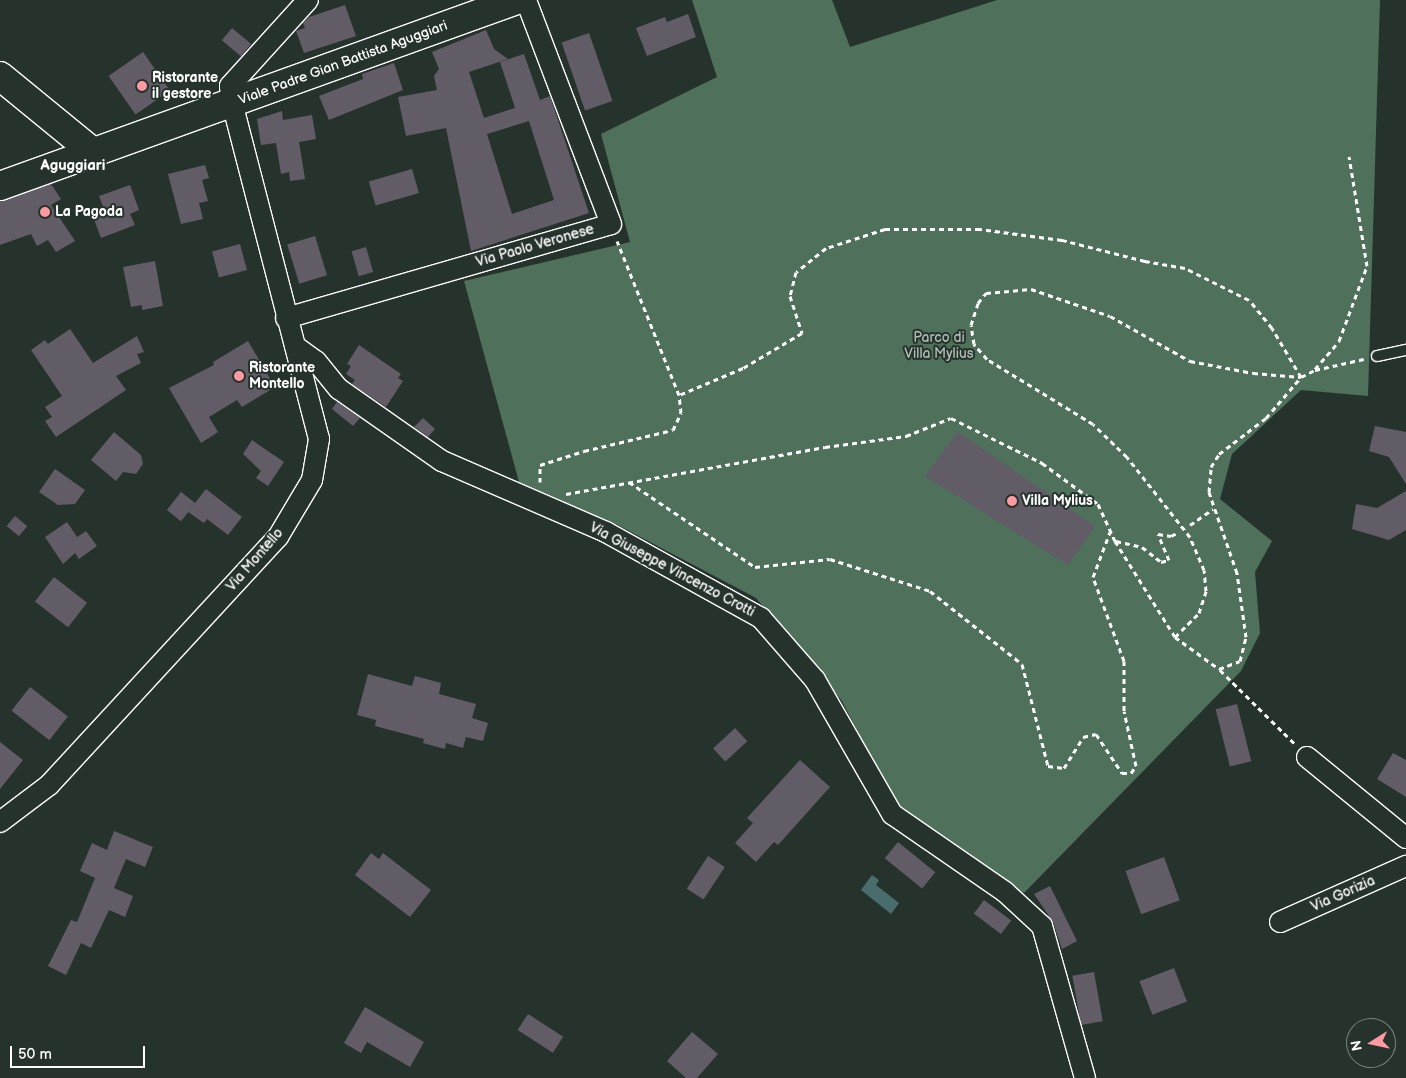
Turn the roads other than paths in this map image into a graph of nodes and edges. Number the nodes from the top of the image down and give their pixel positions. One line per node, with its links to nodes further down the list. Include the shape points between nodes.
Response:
1 (308, 0): 5 (street, via 230,86)
2 (517, 0): 5 (main road, Viale Padre Gian Battista Aguggiari)
3 (526, 0): 8 (street, Via Paolo Veronese, via 611,224)
4 (0, 76): 6 (main road)
5 (232, 103): 6 (main road, Viale Padre Gian Battista Aguggiari); 8 (street, Via Montello)
6 (94, 152): 7 (main road, Viale Padre Gian Battista Aguggiari)
7 (0, 186)
8 (286, 318): 9 (street, Via Montello)
9 (295, 346): 13 (street, Via Montello, via 319,439 312,480 294,512 278,537 49,785); 17 (street, Via Giuseppe Vincenzo Crotti, via 316,360 340,389 442,461 606,532 761,618 815,680 892,814 1005,892 1042,926)
10 (1406, 350): 11 (lane)
11 (1377, 356)
12 (1307, 757): 14 (street)
13 (0, 822)
14 (1406, 838)
15 (1406, 866): 16 (street, Via Gorizia)
16 (1280, 922)
17 (1085, 1078)

